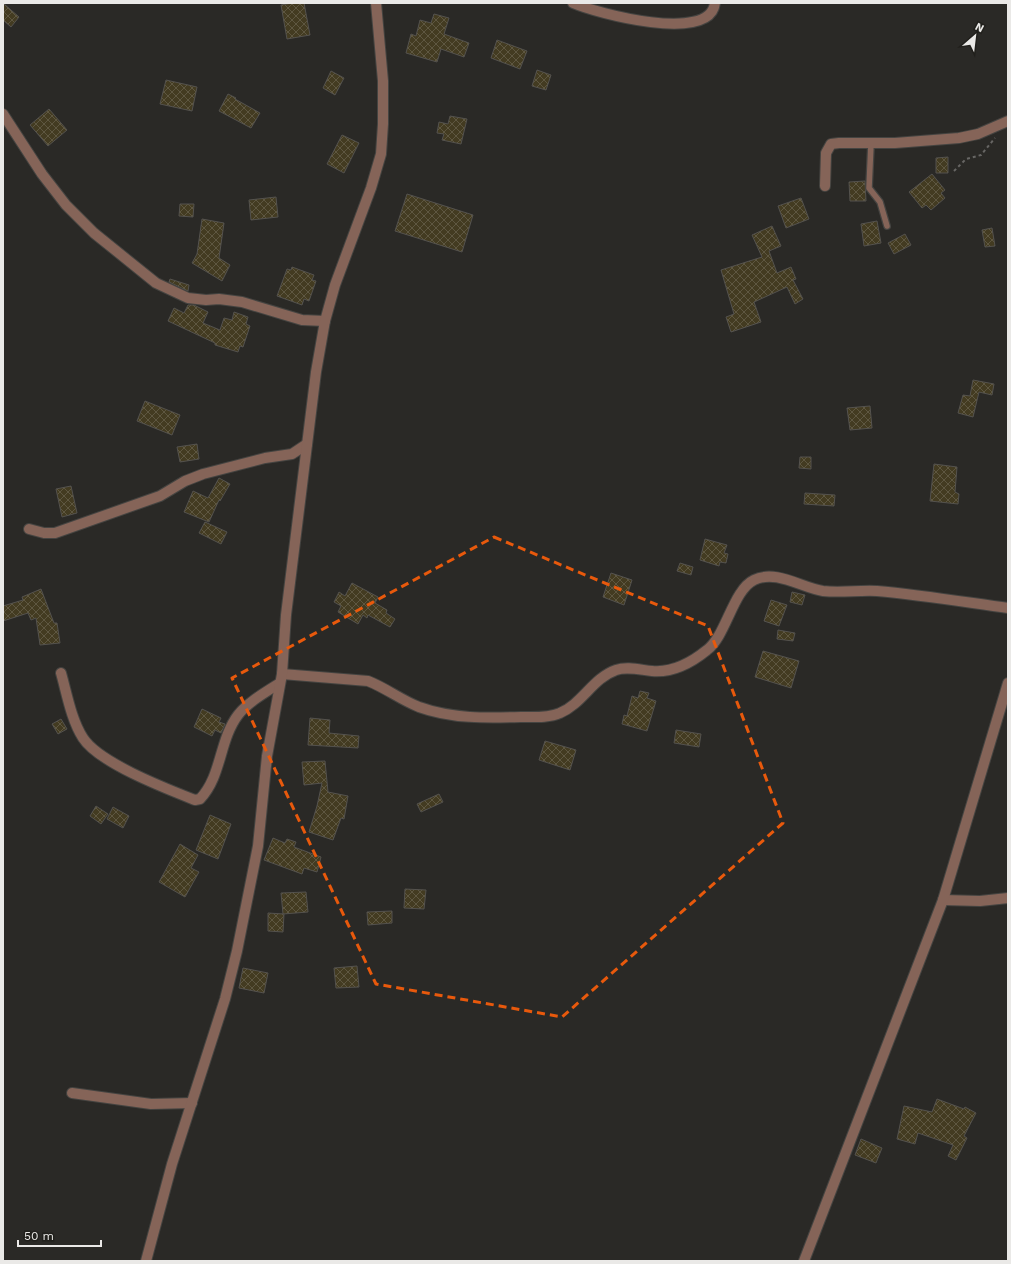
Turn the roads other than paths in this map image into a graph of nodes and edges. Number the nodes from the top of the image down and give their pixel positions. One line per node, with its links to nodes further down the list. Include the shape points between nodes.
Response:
1 (376, 3): 9 (street, via 382,81 381,154 335,284)
2 (573, 3): 3 (street, via 617,17 687,23 707,17)
3 (715, 3)
4 (3, 114): 9 (street, via 42,174 66,205 94,233 156,283 188,298 242,302 302,320)
5 (1008, 121): 6 (street, via 978,134 959,138)
6 (871, 144): 7 (street, via 839,143 828,147); 8 (lane, via 870,188 880,202)
7 (825, 186)
8 (887, 226)
9 (325, 321): 10 (street)
10 (307, 444): 11 (street); 12 (street)
11 (292, 454): 12 (street); 13 (street, via 265,458 203,474 160,496 55,533)
12 (306, 462): 16 (street, via 286,615)
13 (29, 529)
14 (1008, 608): 16 (street, via 876,591 824,591 767,577 753,580 733,607 716,641 700,656 675,669 664,671 618,670 603,677 570,708 559,714 538,717 491,718 447,715 419,707 368,681)
15 (61, 674): 16 (street, via 74,718 91,747 100,755 140,776 195,800 200,799 214,780 238,714)
16 (281, 679): 21 (street, via 267,756 258,846 237,951)
17 (1008, 683): 19 (street)
18 (1008, 898): 19 (street, via 980,901)
19 (944, 900): 23 (street)
20 (72, 1093): 21 (street, via 151,1104)
21 (192, 1103): 22 (street, via 172,1164)
22 (146, 1261)
23 (804, 1261)

